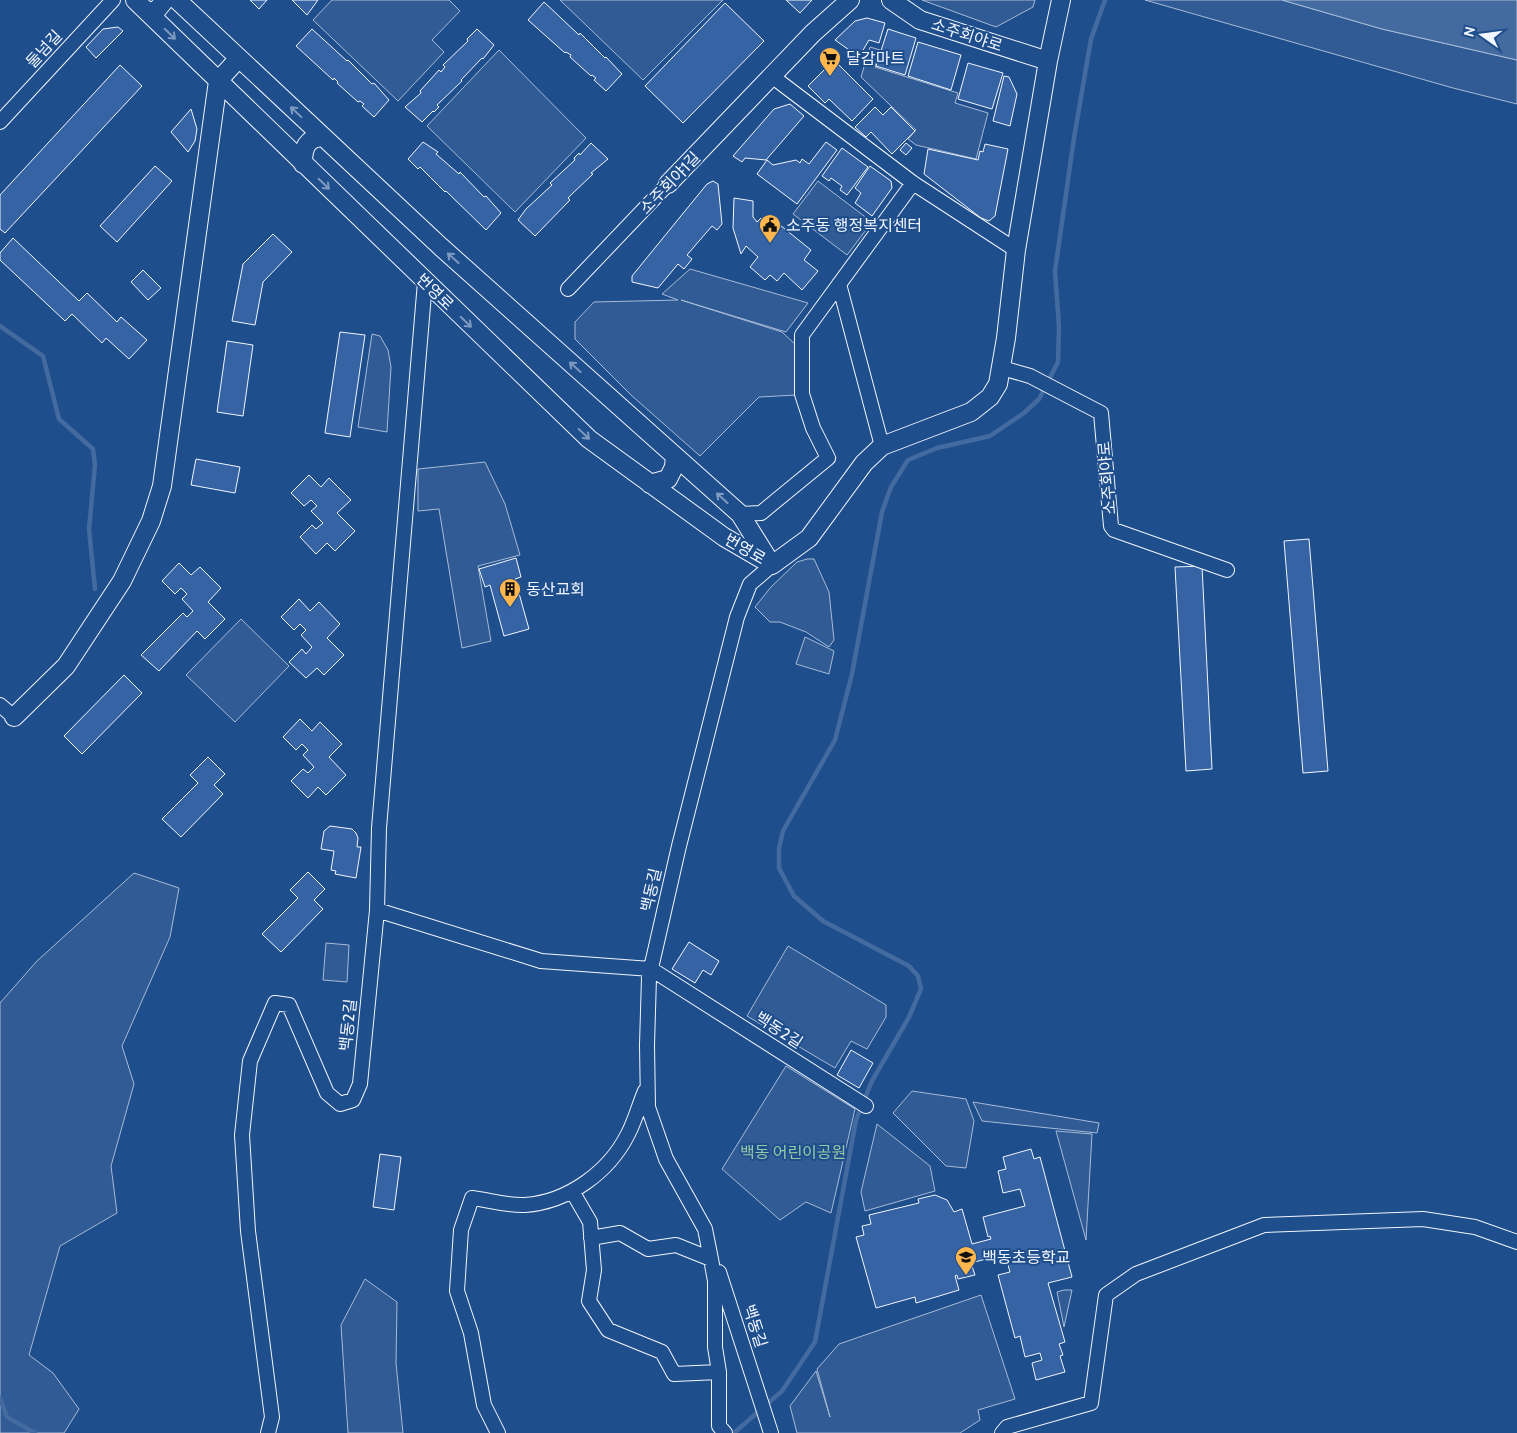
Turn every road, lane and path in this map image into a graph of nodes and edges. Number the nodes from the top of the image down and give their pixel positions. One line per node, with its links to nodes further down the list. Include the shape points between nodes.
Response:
1 (113, 0): 12 (street, 둘넘길)
2 (166, 0): 7 (street, via 160,9 153,12)
3 (177, 0): 8 (street, 번영로)
4 (850, 0): 10 (street, 소주회야1길, via 813,33)
5 (891, 0): 9 (street, 소주회야로, via 920,20)
6 (1061, 0): 9 (street)
7 (141, 6): 11 (street, 번영로, one-way to 11)
8 (239, 58): 11 (street); 13 (street, 번영로, one-way to 8)
9 (1048, 61): 17 (street)
10 (773, 77): 15 (street); 16 (street, 소주회야1길)
11 (218, 81): 14 (street, 번영로); 29 (street, via 162,486 154,512 122,580 66,666)
12 (0, 122)
13 (323, 137): 14 (street, via 307,143); 23 (street, 번영로, one-way to 13, via 448,254)
14 (303, 164): 18 (street, 번영로, one-way to 18)
15 (913, 183): 17 (street); 19 (street)
16 (668, 184): 20 (street, 소주회야1길)
17 (1016, 250): 21 (street)
18 (425, 282): 24 (street, 번영로, one-way to 24, via 589,439); 30 (street, via 380,818)
19 (839, 284): 22 (street); 25 (street, via 802,335 802,394 813,428 828,458 761,513)
20 (568, 289)
21 (1002, 368): 22 (street, via 998,384 979,408); 27 (street, 소주회야로, via 1030,376 1101,413 1111,526 1114,530)
22 (882, 446): 26 (street, via 864,463 809,538)
23 (675, 456): 24 (street, via 668,479); 25 (street, 번영로, one-way to 23)
24 (650, 484): 26 (street, 번영로, via 724,537)
25 (740, 514): 26 (street, 번영로)
26 (772, 565): 31 (street, 백동길, via 750,584 737,617 678,846)
27 (1227, 570)
28 (0, 705): 29 (street)
29 (14, 717)
30 (377, 910): 31 (street, 백동2길, via 541,961); 41 (street, 백동2길, via 360,1084 353,1100 340,1104 327,1093 289,1005 275,1003 250,1061 242,1135 248,1231 272,1416)
31 (651, 969): 32 (street, 백동길); 33 (street, 백동2길)
32 (648, 1082): 34 (street, via 629,1133 617,1153 583,1185); 35 (street, 백동길, via 648,1107 666,1159)
33 (866, 1106)
34 (572, 1191): 36 (street, via 590,1222); 42 (street, via 554,1200 524,1205 472,1198 461,1230 457,1290 471,1333 484,1405)
35 (705, 1229): 38 (street, 백동길); 43 (street, 백동길)
36 (591, 1238): 38 (street, via 620,1233 648,1249 676,1245); 39 (street, via 594,1270 589,1301 608,1330 662,1352 674,1374)
37 (1517, 1242): 44 (street, via 1475,1228 1423,1219 1264,1225 1136,1274 1106,1295 1090,1403 1007,1427)
38 (711, 1259): 39 (street, 백동길)
39 (719, 1372): 40 (street, 백동길)
40 (718, 1431)
41 (268, 1433)
42 (498, 1433)
43 (771, 1433)
44 (1002, 1433)

